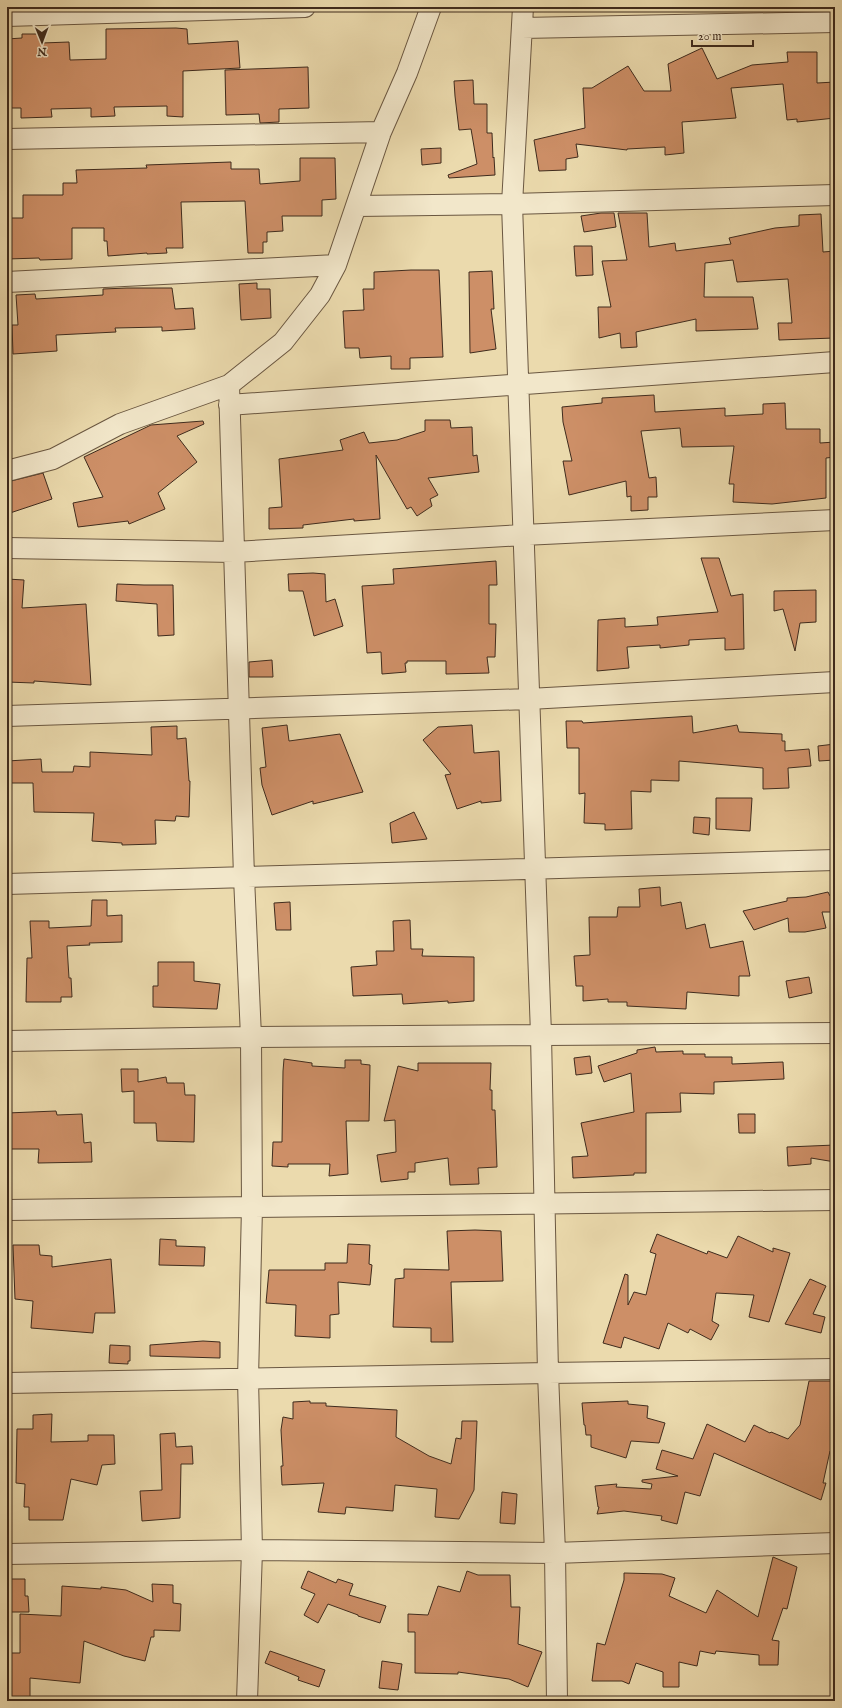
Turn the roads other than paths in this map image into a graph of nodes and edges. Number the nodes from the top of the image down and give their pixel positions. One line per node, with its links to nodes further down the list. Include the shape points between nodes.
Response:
1 (305, 7): 4 (street)
2 (431, 7): 7 (street, via 407,73)
3 (523, 7): 6 (street)
4 (7, 16)
5 (835, 22): 6 (street)
6 (522, 28): 10 (street)
7 (381, 132): 8 (street); 11 (street)
8 (7, 139)
9 (835, 196): 10 (street)
10 (512, 204): 11 (street); 15 (street)
11 (356, 206): 12 (street)
12 (336, 265): 13 (street); 16 (street, via 320,295 283,342)
13 (7, 282)
14 (835, 362): 15 (street)
15 (518, 384): 16 (street); 19 (street)
16 (229, 395): 17 (street, via 120,424 52,459); 21 (street)
17 (7, 471)
18 (835, 520): 19 (street)
19 (524, 535): 21 (street); 23 (street)
20 (7, 548): 21 (street)
21 (234, 552): 27 (street)
22 (835, 682): 23 (street)
23 (529, 699): 24 (street); 26 (street)
24 (7, 716)
25 (835, 860): 26 (street)
26 (535, 869): 27 (street); 30 (street)
27 (244, 877): 28 (street); 31 (street)
28 (7, 884)
29 (835, 1033): 30 (street)
30 (541, 1035): 31 (street); 34 (street)
31 (251, 1037): 32 (street); 35 (street)
32 (7, 1041)
33 (835, 1200): 34 (street)
34 (544, 1203): 35 (street); 38 (street)
35 (252, 1207): 36 (street); 39 (street)
36 (7, 1210)
37 (835, 1369): 38 (street)
38 (548, 1373): 39 (street); 43 (street)
39 (248, 1379): 40 (street); 42 (street)
40 (7, 1383)
41 (835, 1543): 43 (street)
42 (252, 1550): 43 (street); 44 (street); 45 (street)
43 (554, 1553): 46 (street)
44 (7, 1554)
45 (247, 1701)
46 (557, 1701)

